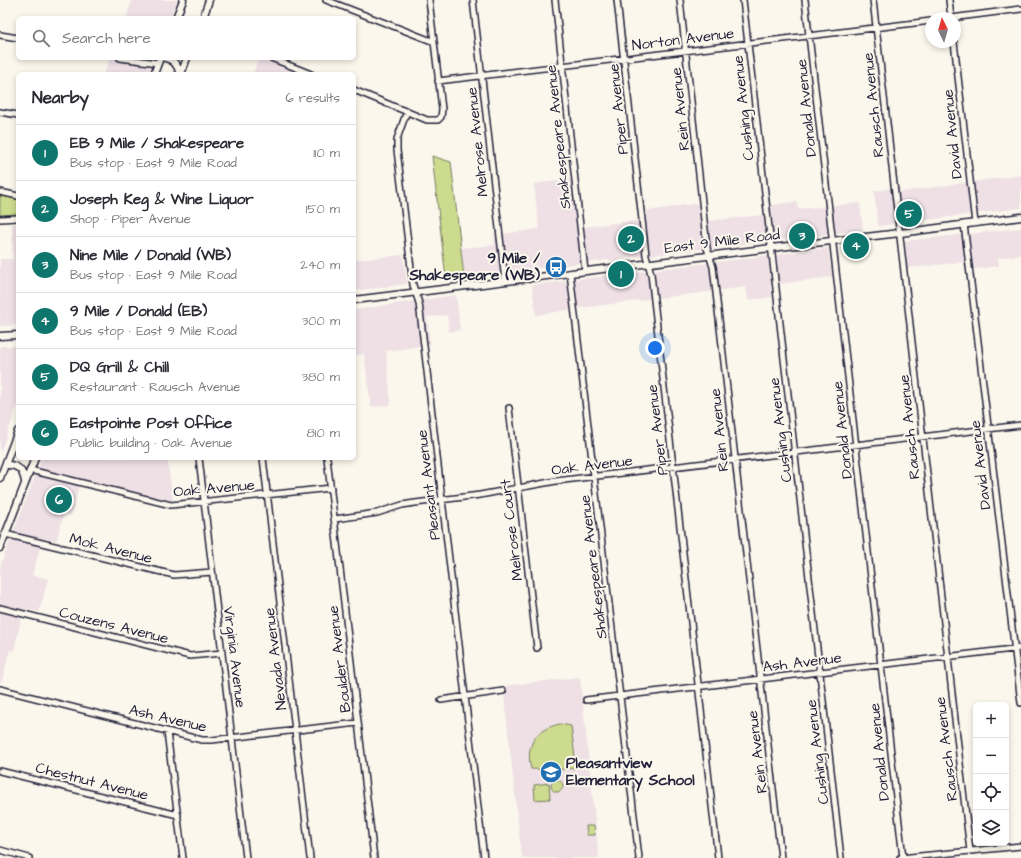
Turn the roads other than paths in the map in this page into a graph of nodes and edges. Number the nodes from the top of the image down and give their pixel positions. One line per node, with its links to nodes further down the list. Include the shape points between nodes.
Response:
1 (183, 0): 15 (main road)
2 (210, 0): 16 (main road)
3 (326, 0): 23 (street)
4 (429, 0): 23 (street)
5 (473, 0): 37 (street, Melrose Avenue)
6 (555, 0): 32 (street, Shakespeare Avenue)
7 (618, 0): 27 (street, Piper Avenue)
8 (680, 0): 26 (street, Rein Avenue)
9 (743, 0): 24 (street, Cushing Avenue)
10 (805, 0): 21 (street, Donald Avenue)
11 (873, 0): 19 (street, Rausch Avenue)
12 (949, 0): 14 (street)
13 (1021, 9): 17 (street)
14 (950, 12)
15 (178, 16)
16 (204, 16)
17 (961, 17)
18 (925, 22): 19 (street, Norton Avenue)
19 (876, 28): 21 (street, Norton Avenue); 50 (street, Rausch Avenue)
20 (0, 35): 22 (street)
21 (809, 36): 24 (street, Norton Avenue); 51 (street, Donald Avenue)
22 (16, 38)
23 (433, 41): 38 (street)
24 (747, 44): 26 (street, Norton Avenue); 52 (street, Cushing Avenue)
25 (955, 48): 48 (street, David Avenue)
26 (686, 51): 27 (street, Norton Avenue); 53 (street, Rein Avenue, via 707,248)
27 (624, 58): 32 (street, Norton Avenue); 54 (street, Piper Avenue, via 646,255)
28 (161, 60): 33 (main road)
29 (168, 60): 34 (main road, via 173,61)
30 (186, 60): 35 (main road)
31 (276, 60): 36 (street)
32 (562, 66): 37 (street, Norton Avenue); 55 (street, Shakespeare Avenue)
33 (155, 72)
34 (179, 72)
35 (181, 72)
36 (306, 72)
37 (482, 75): 38 (street, Norton Avenue); 57 (street, Melrose Avenue)
38 (438, 81): 40 (street, via 442,109 438,120 432,121)
39 (356, 91): 40 (street)
40 (407, 111): 58 (street, Pleasant Avenue, via 396,144)
41 (0, 112): 42 (street)
42 (16, 115)
43 (0, 192): 44 (street)
44 (16, 196)
45 (1021, 217): 48 (main road, East 9 Mile Road)
46 (16, 218): 47 (street)
47 (0, 219)
48 (975, 223): 49 (main road, East 9 Mile Road)
49 (964, 224): 50 (main road, East 9 Mile Road); 64 (street, David Avenue)
50 (900, 233): 51 (main road, East 9 Mile Road); 66 (street, Rausch Avenue)
51 (833, 241): 52 (main road, East 9 Mile Road); 67 (street, Donald Avenue)
52 (770, 248): 53 (main road, East 9 Mile Road); 68 (street, Cushing Avenue)
53 (710, 256): 54 (main road, East 9 Mile Road); 73 (street, Rein Avenue)
54 (649, 263): 55 (main road, East 9 Mile Road); 75 (street, Piper Avenue)
55 (585, 271): 56 (main road, East 9 Mile Road)
56 (570, 273): 57 (main road, East 9 Mile Road); 77 (street, Shakespeare Avenue)
57 (504, 281): 58 (main road, East 9 Mile Road)
58 (415, 292): 59 (main road, East 9 Mile Road); 83 (street, Pleasant Avenue, via 419,303)
59 (356, 300)
60 (16, 335): 61 (main road)
61 (0, 336)
62 (509, 408): 81 (street, Melrose Court)
63 (1021, 425): 64 (street, Oak Avenue)
64 (988, 428): 66 (street, Oak Avenue); 91 (street, David Avenue)
65 (16, 436): 74 (main road)
66 (922, 436): 67 (street, Oak Avenue); 94 (street, Rausch Avenue)
67 (856, 445): 68 (street, Oak Avenue); 95 (street, Donald Avenue)
68 (795, 452): 73 (street, Oak Avenue); 96 (street, Cushing Avenue)
69 (34, 460): 76 (main road)
70 (199, 460): 84 (street, Virginia Avenue)
71 (264, 460): 82 (street, Nevada Avenue)
72 (327, 460): 80 (street, Boulder Avenue)
73 (735, 460): 75 (street, Oak Avenue); 97 (street, Rein Avenue)
74 (5, 465): 78 (main road); 79 (main road, via 19,468 24,474)
75 (673, 467): 77 (street, Oak Avenue); 98 (street, Piper Avenue)
76 (30, 470): 79 (main road); 84 (street, Oak Avenue, via 171,505)
77 (594, 476): 81 (street, Oak Avenue); 101 (street, Shakespeare Avenue)
78 (0, 478)
79 (25, 482): 86 (main road)
80 (331, 488): 82 (street, Oak Avenue); 85 (street, Boulder Avenue)
81 (518, 488): 83 (street, Oak Avenue); 90 (street, Melrose Court)
82 (268, 495): 84 (street, Oak Avenue); 107 (street, Nevada Avenue)
83 (442, 500): 85 (street, Oak Avenue, via 402,505 377,513); 102 (street, Pleasant Avenue)
84 (204, 501): 88 (street, Virginia Avenue)
85 (334, 519): 106 (street, Boulder Avenue)
86 (5, 534): 87 (main road); 88 (street, Mok Avenue, via 174,575)
87 (0, 548)
88 (212, 572): 93 (street, Virginia Avenue)
89 (0, 608): 93 (street, Couzens Avenue, via 190,656)
90 (537, 648)
91 (1014, 648): 92 (street, Ash Avenue); 94 (street, Ash Avenue); 105 (street, David Avenue)
92 (1021, 648)
93 (222, 653): 109 (street, Virginia Avenue)
94 (947, 656): 95 (street, Ash Avenue); 114 (street, Rausch Avenue)
95 (881, 664): 96 (street, Ash Avenue); 126 (street, Donald Avenue)
96 (819, 672): 97 (street, Ash Avenue); 124 (street, Cushing Avenue)
97 (760, 679): 98 (street, Ash Avenue); 123 (street, Rein Avenue)
98 (698, 686): 101 (street, Ash Avenue); 122 (street, Piper Avenue)
99 (0, 690): 108 (street, Ash Avenue)
100 (503, 691): 102 (street)
101 (620, 695): 104 (street, Ash Avenue); 121 (street, Shakespeare Avenue)
102 (465, 696): 103 (street); 120 (street, Pleasant Avenue)
103 (441, 700)
104 (586, 700)
105 (1021, 703)
106 (358, 723): 107 (street, Ash Avenue); 119 (street, Boulder Avenue)
107 (296, 730): 109 (street, Ash Avenue); 118 (street, Nevada Avenue)
108 (167, 732): 109 (street, Ash Avenue, via 202,740); 111 (street)
109 (233, 737): 117 (street, Virginia Avenue)
110 (0, 771): 111 (street, Chestnut Avenue)
111 (178, 815): 116 (street)
112 (1021, 846): 114 (street)
113 (0, 850): 115 (street)
114 (970, 851): 126 (street)
115 (30, 858)
116 (183, 858)
117 (246, 858)
118 (310, 858)
119 (374, 858)
120 (484, 858)
121 (639, 858)
122 (718, 858)
123 (781, 858)
124 (841, 858)
125 (900, 858): 126 (street)
126 (903, 858)

